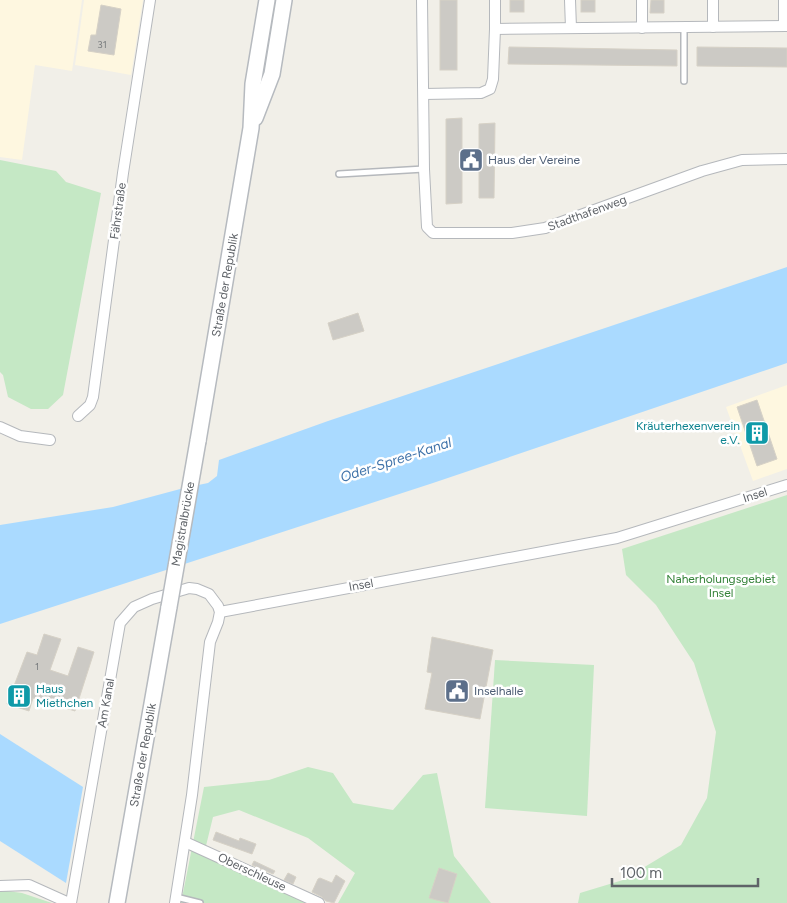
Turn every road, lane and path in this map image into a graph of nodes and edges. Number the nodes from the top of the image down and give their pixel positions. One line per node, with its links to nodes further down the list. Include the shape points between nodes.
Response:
1 (150, 0): 22 (street, Fährstraße, via 93,397 90,405)
2 (266, 0): 18 (main road, Straße der Republik, via 253,84)
3 (284, 0): 18 (main road, Straße der Republik, via 272,74)
4 (422, 0): 17 (street, Stadthafenweg)
5 (495, 0): 15 (street)
6 (570, 0): 13 (street)
7 (642, 0): 14 (street)
8 (713, 0): 12 (street)
9 (784, 0): 10 (street)
10 (785, 26): 12 (street)
11 (684, 27): 12 (street); 14 (street); 16 (lane)
12 (714, 27)
13 (571, 28): 14 (street); 15 (street)
14 (642, 28)
15 (495, 29): 17 (street, via 490,88 481,93)
16 (684, 81)
17 (424, 94): 20 (street, Stadthafenweg)
18 (251, 128): 25 (main road, Straße der Republik)
19 (787, 159): 20 (street, Stadthafenweg, via 742,160 702,171 545,228 512,233 433,233 427,227)
20 (424, 169): 21 (lane)
21 (338, 174)
22 (78, 416)
23 (0, 427): 24 (street, via 20,436)
24 (50, 440)
25 (198, 441): 27 (main road, Magistralbrücke, bridge)
26 (787, 485): 28 (street, Insel, via 618,538)
27 (169, 607): 33 (main road, Straße der Republik)
28 (220, 612): 29 (street, via 210,642); 32 (street, Am Kanal, via 209,594 189,588 134,607 120,623)
29 (185, 842): 31 (street); 35 (street, Oberschleuse)
30 (0, 886): 32 (street, via 29,885)
31 (176, 900): 34 (lane)
32 (70, 903)
33 (116, 903)
34 (200, 903)
35 (319, 903)

